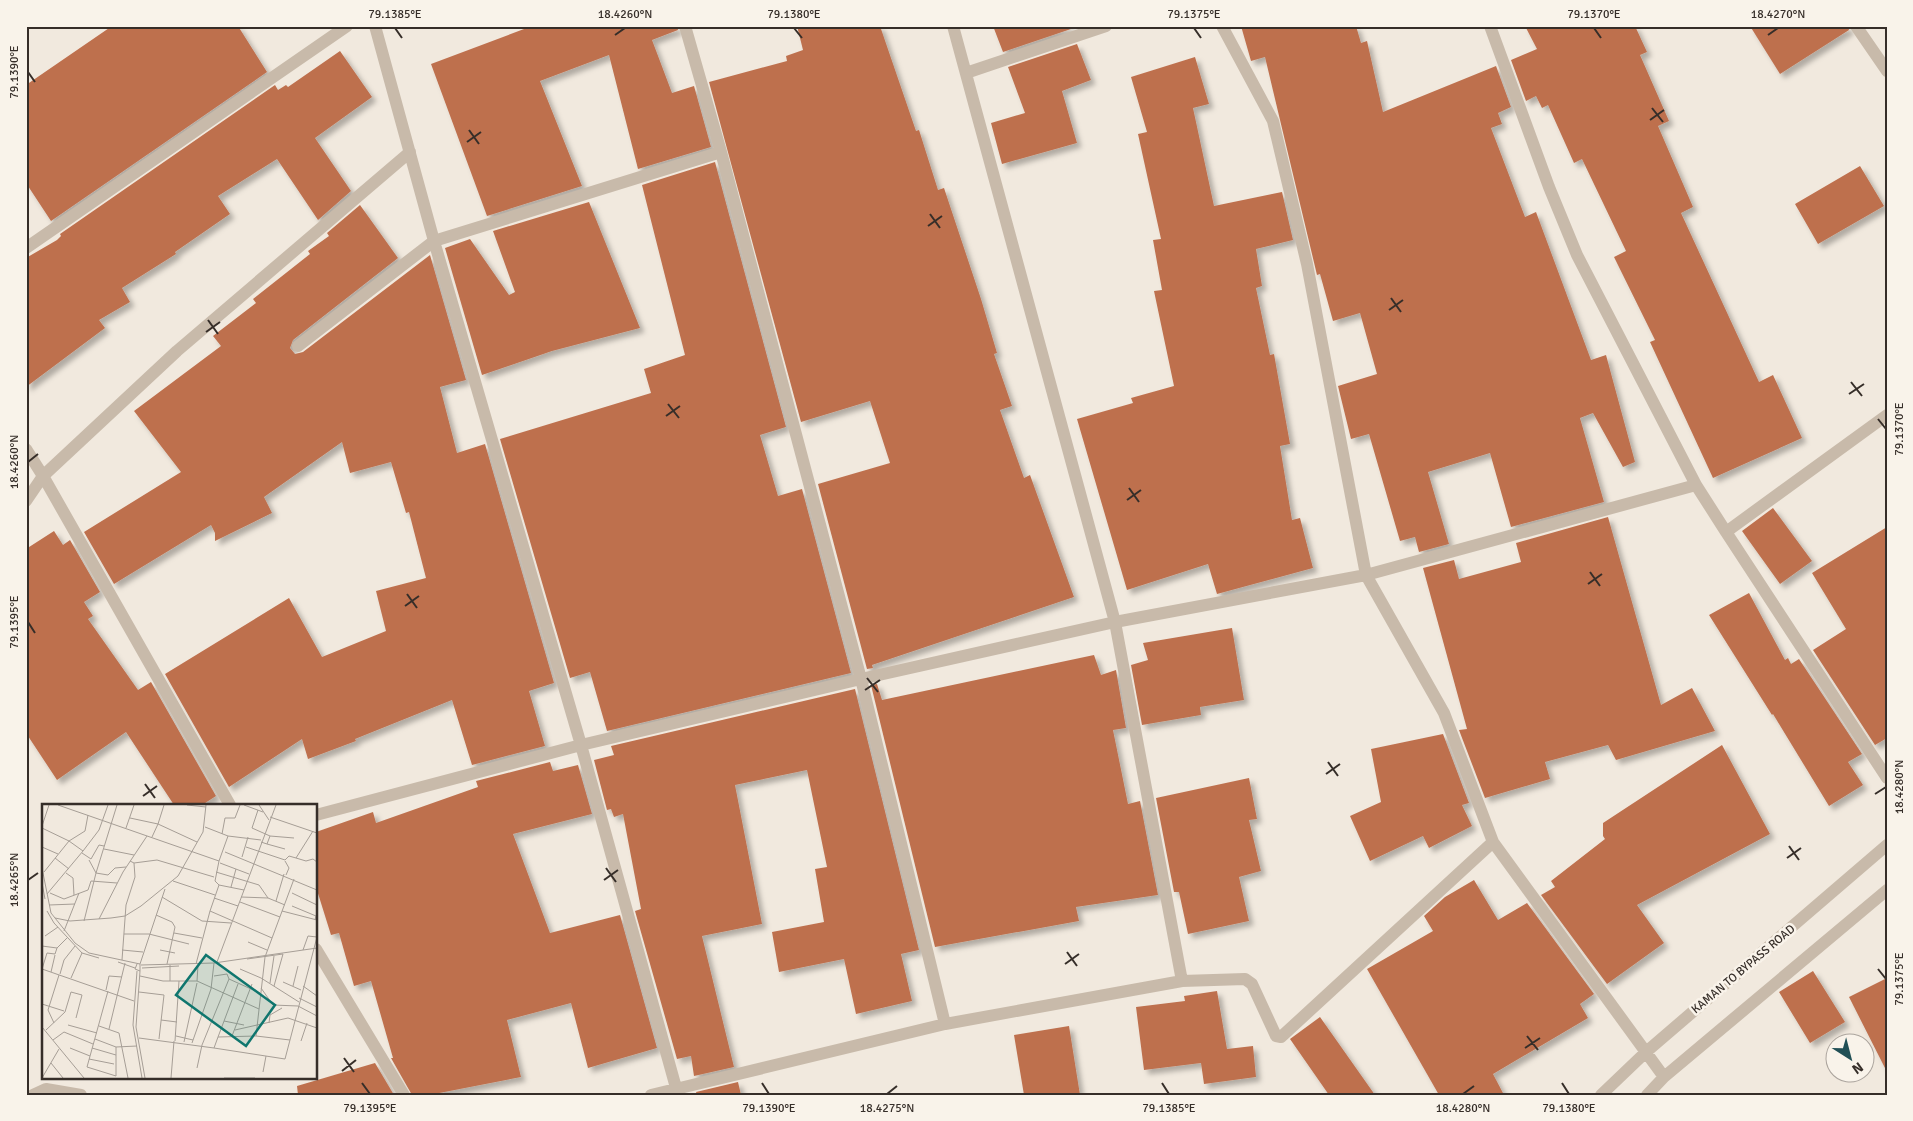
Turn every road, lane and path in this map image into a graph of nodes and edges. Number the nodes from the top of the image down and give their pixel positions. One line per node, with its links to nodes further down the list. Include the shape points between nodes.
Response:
1 (347, 26): 14 (street)
2 (375, 26): 11 (street)
3 (685, 26): 12 (street)
4 (953, 26): 10 (street)
5 (1106, 26): 10 (street)
6 (1222, 26): 22 (street, via 1273,122 1307,264)
7 (1490, 26): 19 (street, via 1577,255)
8 (1856, 26): 9 (street)
9 (1887, 71)
10 (966, 73): 23 (street)
11 (410, 152): 13 (street); 18 (street, via 177,351)
12 (720, 152): 13 (street); 24 (street)
13 (434, 241): 15 (street); 25 (street)
14 (26, 248)
15 (298, 346)
16 (1887, 415): 21 (street)
17 (26, 449): 18 (street)
18 (44, 476): 20 (street); 27 (street)
19 (1696, 485): 21 (street); 22 (street)
20 (26, 501)
21 (1726, 532): 26 (street)
22 (1366, 575): 23 (street); 29 (street, via 1444,713)
23 (1115, 622): 24 (street); 33 (street)
24 (861, 679): 25 (street); 34 (street)
25 (581, 745): 28 (street); 37 (street)
26 (1887, 778)
27 (229, 804)
28 (318, 814)
29 (1493, 842): 33 (street, via 1281,1038 1276,1036 1252,984 1245,980); 35 (street)
30 (1887, 845): 35 (street, KAMAN TO BYPASS ROAD)
31 (1887, 890): 36 (street)
32 (318, 952): 40 (street)
33 (1182, 981): 34 (street)
34 (945, 1024): 37 (street)
35 (1646, 1052): 36 (street); 42 (street, KAMAN TO BYPASS ROAD)
36 (1664, 1077): 43 (street)
37 (678, 1092): 41 (street)
38 (33, 1095): 39 (street, via 46,1089)
39 (82, 1095)
40 (404, 1095)
41 (651, 1095)
42 (1601, 1095)
43 (1646, 1095)

